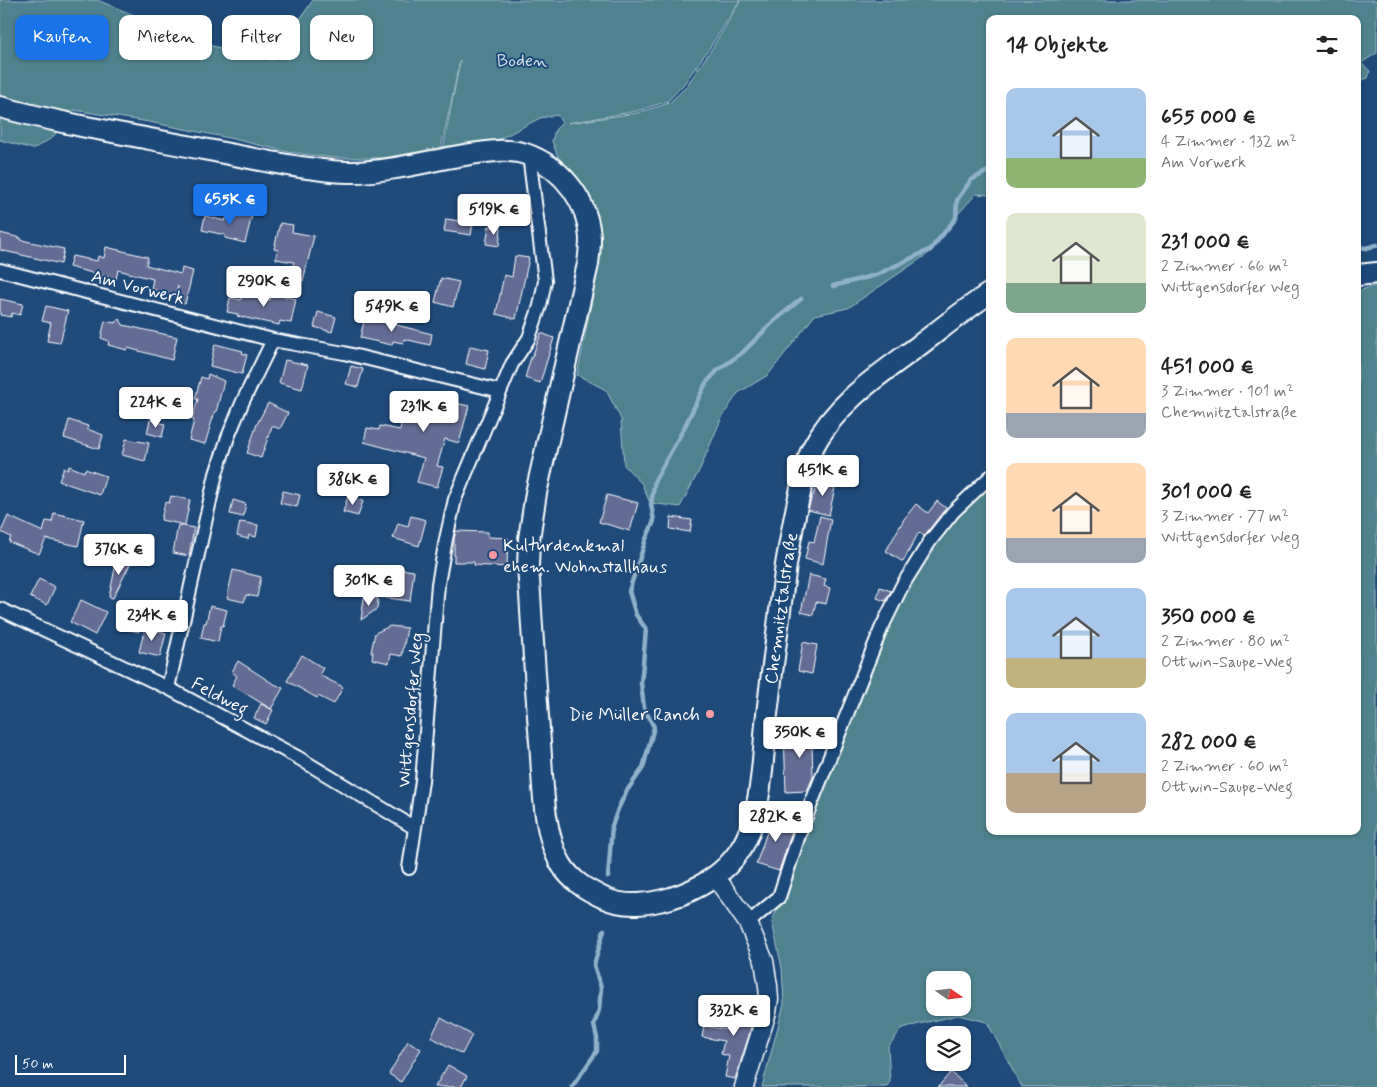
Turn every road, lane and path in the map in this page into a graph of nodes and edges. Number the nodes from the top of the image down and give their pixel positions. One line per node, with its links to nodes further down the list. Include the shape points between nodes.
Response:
1 (0, 107): 2 (main road, via 114,132 325,171 376,170 478,152)
2 (529, 155): 8 (street, Wittgensdorfer Weg, via 545,281 529,338 512,364); 14 (main road, Chemnitztalstraße, via 553,168 574,190 587,218 590,238 588,264 536,493 529,539 528,566 543,786 552,846 574,881 590,892 623,904 676,896 701,886)
3 (0, 270): 7 (street, Am Vorwerk)
4 (1377, 274): 5 (main road)
5 (1361, 275)
6 (986, 296): 14 (main road, Chemnitztalstraße, via 865,385 829,421 811,451 792,527 756,804 750,829 740,850)
7 (273, 340): 8 (street, Am Vorwerk, via 344,353); 11 (street, via 235,419 216,474)
8 (500, 392): 12 (street, Wittgensdorfer Weg, via 456,499 446,539 438,584 422,781)
9 (986, 481): 15 (street, via 953,512 902,586 881,629 801,829 779,897)
10 (0, 610): 11 (street, Feldweg)
11 (168, 688): 12 (street, Feldweg, via 297,757)
12 (415, 828): 13 (street, Wittgensdorfer Weg)
13 (409, 868)
14 (715, 876): 15 (main road)
15 (748, 923): 16 (main road, via 764,961 769,999)
16 (744, 1087)

